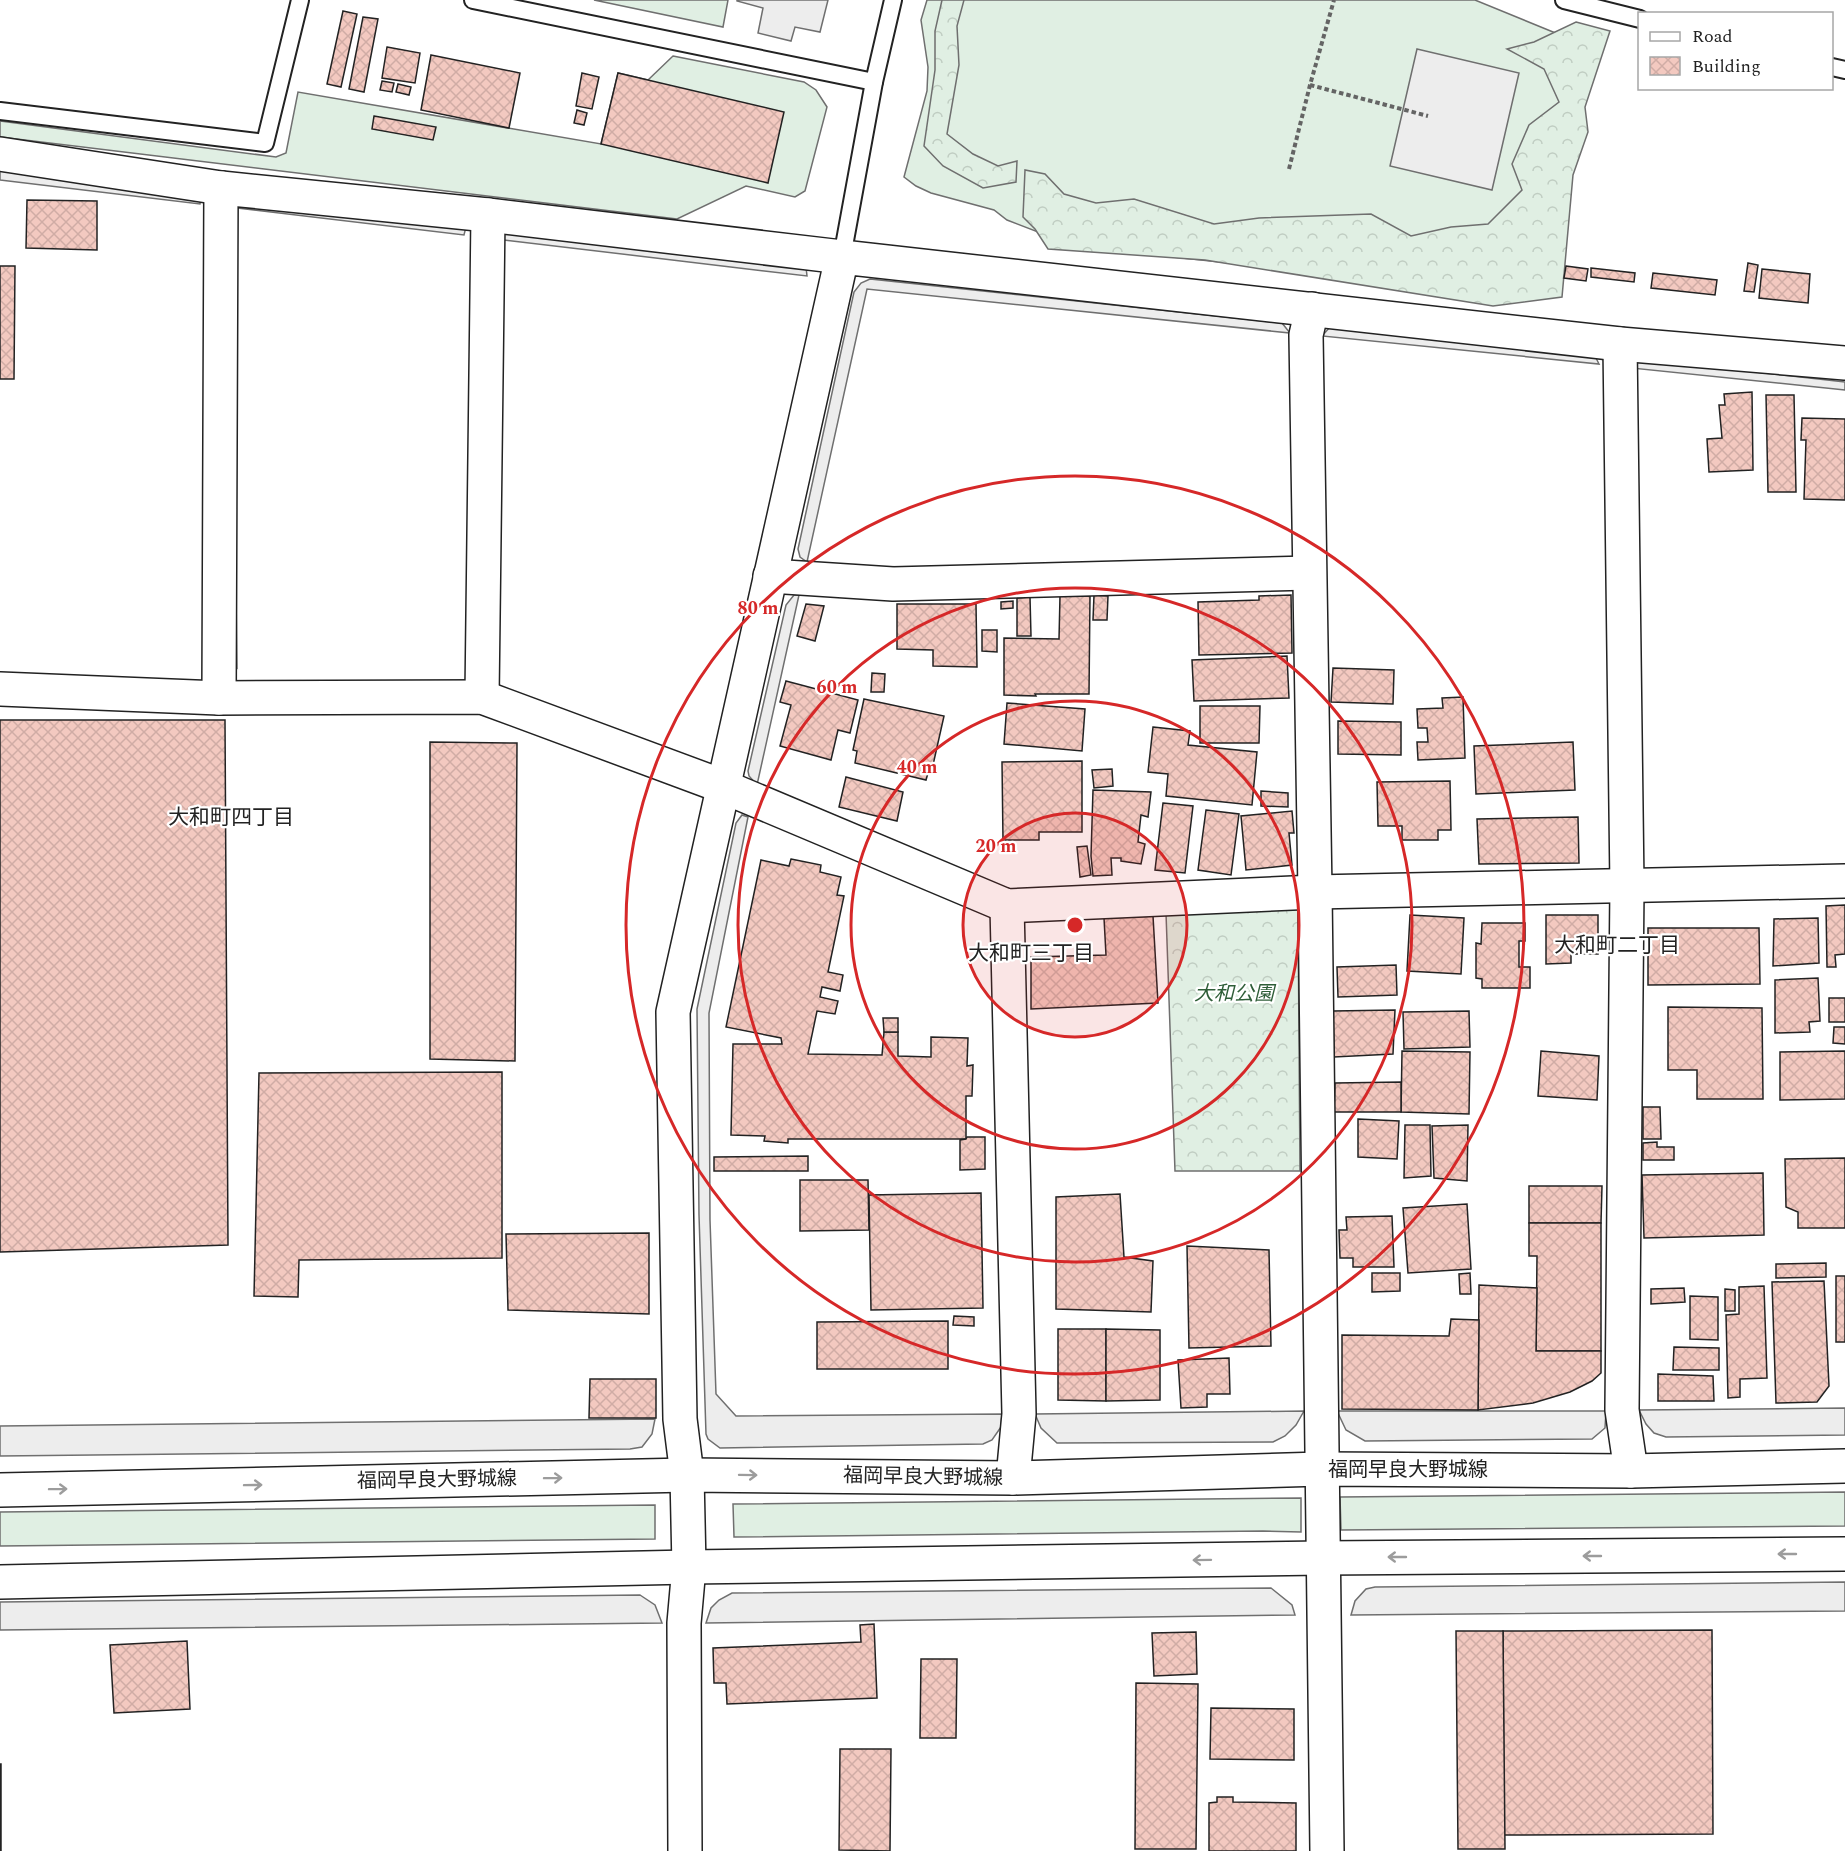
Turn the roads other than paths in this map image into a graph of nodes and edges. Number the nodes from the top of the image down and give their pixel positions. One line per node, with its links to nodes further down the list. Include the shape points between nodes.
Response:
1 (300, 0): 7 (lane, via 265,143)
2 (473, 0): 6 (lane)
3 (894, 0): 6 (lane)
4 (1564, 0): 5 (lane)
5 (1638, 18)
6 (874, 82): 11 (lane)
7 (0, 111)
8 (0, 154): 9 (street)
9 (220, 188): 10 (street); 19 (street)
10 (488, 215): 11 (street); 18 (street)
11 (842, 257): 12 (street); 16 (street)
12 (1312, 309): 13 (street); 15 (street, via 1306,335)
13 (1620, 344): 14 (street); 22 (street)
14 (1845, 363)
15 (1309, 573): 16 (street, via 893,584); 23 (street)
16 (770, 576): 20 (street)
17 (0, 689): 19 (street)
18 (482, 697): 19 (street); 20 (street)
19 (219, 698)
20 (722, 786): 24 (street); 28 (street, via 673,1012 680,1419)
21 (1845, 881): 22 (street)
22 (1627, 886): 23 (street); 27 (street, via 1622,1410)
23 (1315, 892): 24 (street); 26 (street)
24 (1007, 906): 29 (street, via 1019,1414)
25 (1845, 1466): 27 (street, 福岡早良大野城線)
26 (1321, 1469): 27 (street, 福岡早良大野城線); 29 (street, 福岡早良大野城線); 32 (street)
27 (1631, 1471)
28 (687, 1475): 29 (street, 福岡早良大野城線, one-way to 29); 30 (street, 福岡早良大野城線, one-way to 28); 33 (street)
29 (1012, 1478)
30 (0, 1490)
31 (1845, 1554): 32 (street, one-way to 32)
32 (1323, 1558): 33 (street, one-way to 33); 36 (street)
33 (689, 1567): 34 (street); 35 (street, via 684,1623)
34 (0, 1582)
35 (685, 1851)
36 (1326, 1851)

